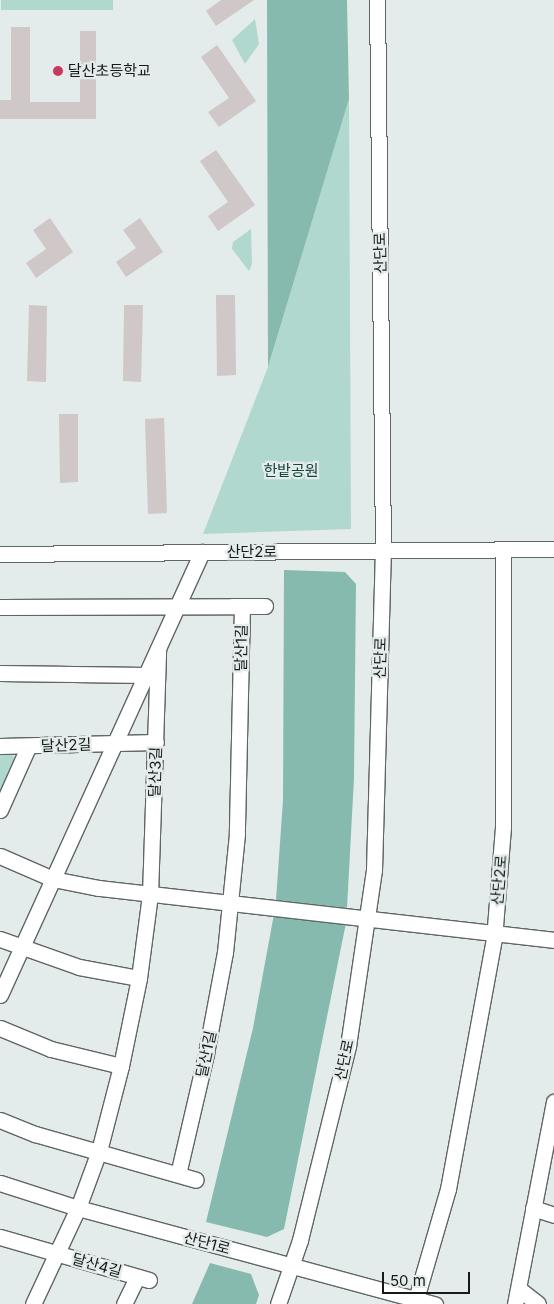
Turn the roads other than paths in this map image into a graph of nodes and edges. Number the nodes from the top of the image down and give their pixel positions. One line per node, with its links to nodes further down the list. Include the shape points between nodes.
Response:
1 (377, 0): 3 (street, 산단로)
2 (554, 549): 4 (street, 산단2로)
3 (383, 550): 4 (street, 산단2로); 5 (street, 산단2로); 23 (street, 산단로, via 374,870)
4 (504, 550): 44 (street, 산단2로, via 503,827 494,940 448,1189)
5 (202, 552): 6 (street, 산단2로); 7 (street, 달산2길)
6 (0, 554)
7 (178, 606): 8 (street, 달산1길); 10 (street, 달산1길); 11 (street, 달산2길)
8 (229, 606): 9 (street); 22 (street, 달산1길, via 242,606 237,834)
9 (265, 606)
10 (0, 607)
11 (158, 649): 13 (street, 달산2길); 14 (street, 달산3길)
12 (0, 673): 13 (street)
13 (146, 675): 15 (street, 달산2길)
14 (156, 742): 15 (street); 21 (street, 달산3길)
15 (115, 743): 17 (street, 달산2길); 20 (street, 달산2길)
16 (0, 746): 17 (street)
17 (28, 747): 18 (street, 달산2길)
18 (0, 810)
19 (0, 856): 20 (street)
20 (53, 879): 21 (street); 26 (street, 달산2길)
21 (150, 895): 22 (street); 27 (street, 달산3길)
22 (230, 902): 23 (street); 34 (street, 달산1길, via 225,952 206,1054)
23 (368, 918): 25 (street); 42 (street, 산단로, via 348,1046)
24 (0, 939): 26 (street)
25 (554, 940)
26 (21, 949): 27 (street, via 79,967); 28 (street, 달산2길)
27 (139, 978): 30 (street, 달산3길)
28 (0, 995)
29 (0, 1028): 30 (street, via 51,1049)
30 (121, 1066): 33 (street, 달산3길)
31 (554, 1102): 38 (street)
32 (0, 1120): 33 (street, via 35,1134)
33 (99, 1151): 34 (street); 37 (street, 달산3길)
34 (178, 1174): 35 (street)
35 (196, 1180)
36 (0, 1183): 37 (street, 산단1로)
37 (78, 1208): 41 (street, 달산3길); 42 (street, 산단1로)
38 (533, 1208): 39 (street); 43 (street)
39 (554, 1215)
40 (0, 1237): 41 (street, 달산4길)
41 (56, 1253): 45 (street, 달산4길); 46 (street, 달산4길, via 143,1279)
42 (293, 1266): 44 (street, 산단1로); 47 (street, 산단로)
43 (519, 1289): 49 (street); 50 (street)
44 (416, 1299): 48 (street, 산단1로)
45 (33, 1304)
46 (124, 1304)
47 (278, 1304)
48 (435, 1304)
49 (515, 1304)
50 (538, 1304)

